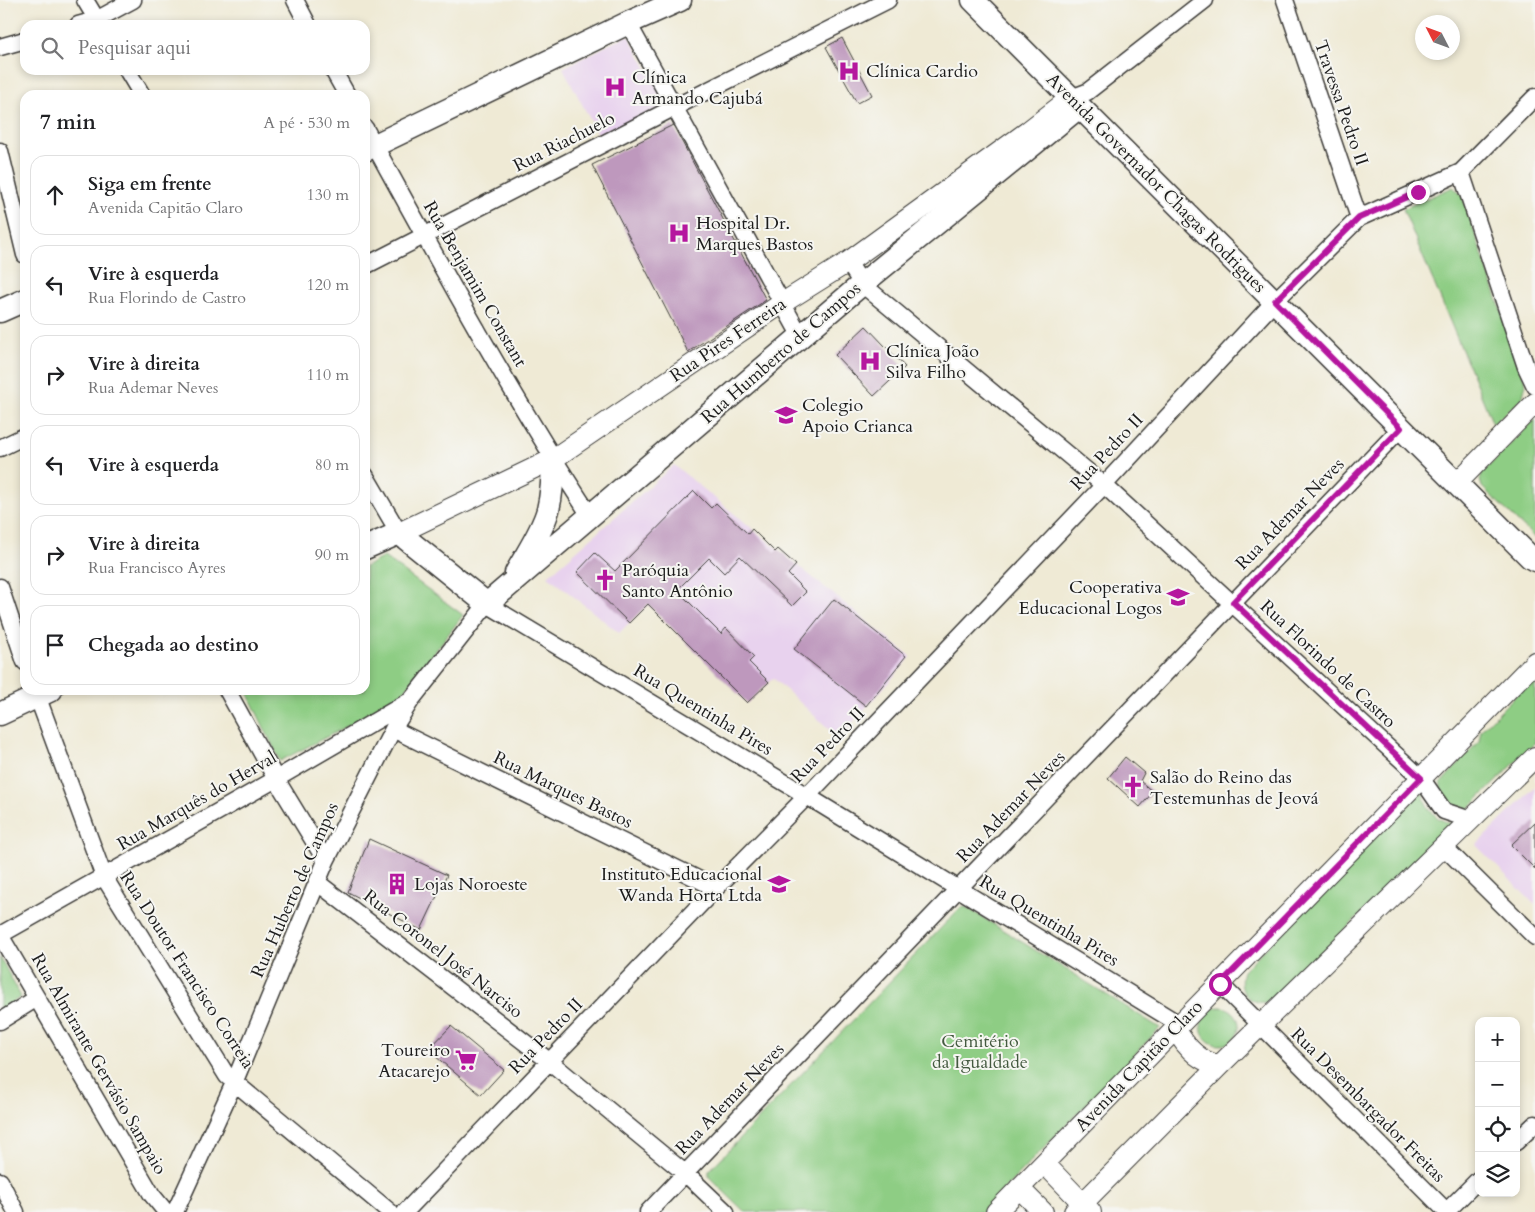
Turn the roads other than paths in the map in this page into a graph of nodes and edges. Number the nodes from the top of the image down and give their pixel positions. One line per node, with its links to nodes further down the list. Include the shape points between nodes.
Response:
1 (86, 0): 9 (street)
2 (133, 0): 10 (street)
3 (295, 0): 11 (street)
4 (888, 0): 21 (street, Rua Riachuelo)
5 (973, 0): 20 (main road, Avenida Governador Chagas Rodrigues)
6 (1205, 0): 20 (street)
7 (1285, 0): 26 (street, Travessa Pedro II)
8 (668, 3): 12 (main road)
9 (97, 20)
10 (101, 20)
11 (305, 20)
12 (628, 23): 21 (street); 22 (main road)
13 (20, 42): 14 (street)
14 (0, 48)
15 (130, 75): 17 (street)
16 (336, 75): 18 (street)
17 (139, 90)
18 (344, 90)
19 (1535, 96): 25 (street)
20 (1079, 99): 29 (street, Rua Pires Ferreira, via 1027,132); 31 (main road, Rua Humberto de Campos); 32 (main road, Avenida Governador Chagas Rodrigues)
21 (675, 106): 28 (street, Rua Riachuelo); 34 (street)
22 (370, 140)
23 (370, 144): 28 (street, Rua Benjamim Constant)
24 (0, 151): 27 (street)
25 (1462, 172): 26 (street); 37 (street)
26 (1359, 218): 32 (street, Rua Pedro II)
27 (20, 234)
28 (424, 236): 30 (street, Rua Riachuelo); 42 (street, Rua Benjamim Constant)
29 (848, 262): 31 (street, Rua Florindo de Castro); 34 (street, Rua Pires Ferreira)
30 (370, 263)
31 (862, 284): 36 (main road, Rua Humberto de Campos); 45 (street, Rua Florindo de Castro)
32 (1275, 301): 39 (main road, Avenida Governador Chagas Rodrigues); 45 (street, Rua Pedro II)
33 (20, 302): 35 (main road)
34 (781, 304): 36 (street); 42 (street, Rua Pires Ferreira)
35 (0, 311)
36 (801, 337): 46 (main road, Rua Humberto de Campos)
37 (1535, 386)
38 (1535, 403): 44 (street)
39 (1401, 428): 44 (main road, Avenida Governador Chagas Rodrigues); 52 (street, Rua Ademar Neves)
40 (20, 438): 41 (street)
41 (0, 448)
42 (553, 459): 46 (street, Rua Benjamim Constant); 47 (street, Rua Pires Ferreira); 50 (main road, via 548,510)
43 (370, 484): 47 (street)
44 (1456, 484): 49 (main road, Avenida Governador Chagas Rodrigues)
45 (1104, 485): 52 (street, Rua Florindo de Castro); 65 (street, Rua Pedro II)
46 (591, 517): 50 (main road, Rua Humberto de Campos)
47 (399, 533): 48 (main road, Rua Pires Ferreira); 53 (main road)
48 (370, 546)
49 (1533, 561)
50 (510, 585): 53 (main road, Rua Humberto de Campos)
51 (0, 587): 54 (street)
52 (1233, 602): 63 (street, Rua Florindo de Castro); 72 (street, Rua Ademar Neves)
53 (487, 604): 59 (street, Rua Huberto de Campos); 65 (street, Rua Quentinha Pires)
54 (20, 647)
55 (1535, 662): 63 (street, Avenida Capitão Claro)
56 (35, 695): 60 (main road)
57 (42, 695): 69 (street, Rua Doutor Francisco Correia)
58 (230, 695): 64 (street)
59 (412, 699): 61 (street, Rua Huberto de Campos); 64 (street, Rua Marquês do Herval)
60 (0, 714)
61 (393, 728): 68 (street, Rua Huberto de Campos); 71 (street, Rua Marques Bastos)
62 (1535, 757): 66 (street)
63 (1421, 778): 66 (street, Rua Florindo de Castro, via 1444,811); 75 (street, Avenida Capitão Claro)
64 (276, 780): 68 (street); 69 (street, Rua Marquês do Herval)
65 (807, 796): 71 (street, Rua Pedro II); 72 (street, Rua Quentinha Pires)
66 (1471, 820): 67 (street)
67 (1444, 847): 74 (street); 79 (street)
68 (326, 861): 70 (street, Rua Huberto de Campos)
69 (104, 877): 73 (street, Rua Marquês do Herval); 82 (street, Rua Doutor Francisco Correia)
70 (318, 883): 80 (street, Rua Coronel José Narciso); 82 (street, Rua Huberto de Campos)
71 (716, 888): 80 (street, Rua Pedro II)
72 (959, 890): 78 (street, Rua Quentinha Pires); 86 (street, Rua Ademar Neves)
73 (0, 935): 76 (street, Rua Almirante Gervásio Sampaio)
74 (1535, 937)
75 (1220, 984): 78 (street, Avenida Capitão Claro); 79 (street, Rua Desembargador Freitas)
76 (37, 998): 77 (street); 92 (street, Rua Almirante Gervásio Sampaio, via 152,1195)
77 (0, 1021)
78 (1177, 1026): 81 (street, via 1181,1038 1201,1059); 85 (street, Avenida Capitão Claro)
79 (1261, 1026): 81 (street); 100 (street, Rua Desembargador Freitas)
80 (549, 1061): 86 (street, Rua Coronel José Narciso); 95 (street, Rua Pedro II)
81 (1220, 1065): 90 (street)
82 (234, 1083): 93 (street, Rua Huberto de Campos); 94 (street, Rua Doutor Francisco Correia)
83 (1535, 1124): 84 (street)
84 (1520, 1138)
85 (1044, 1163): 89 (street, Avenida Capitão Claro); 90 (street)
86 (686, 1174): 96 (street, Rua Ademar Neves); 97 (street, Rua Coronel José Narciso)
87 (0, 1180): 91 (street)
88 (1475, 1183): 100 (street)
89 (1019, 1188): 98 (street, Avenida Capitão Claro); 99 (street)
90 (1082, 1209)
91 (16, 1212)
92 (166, 1212)
93 (175, 1212)
94 (390, 1212)
95 (405, 1212)
96 (648, 1212)
97 (726, 1212)
98 (996, 1212)
99 (1043, 1212)
100 (1446, 1212)

